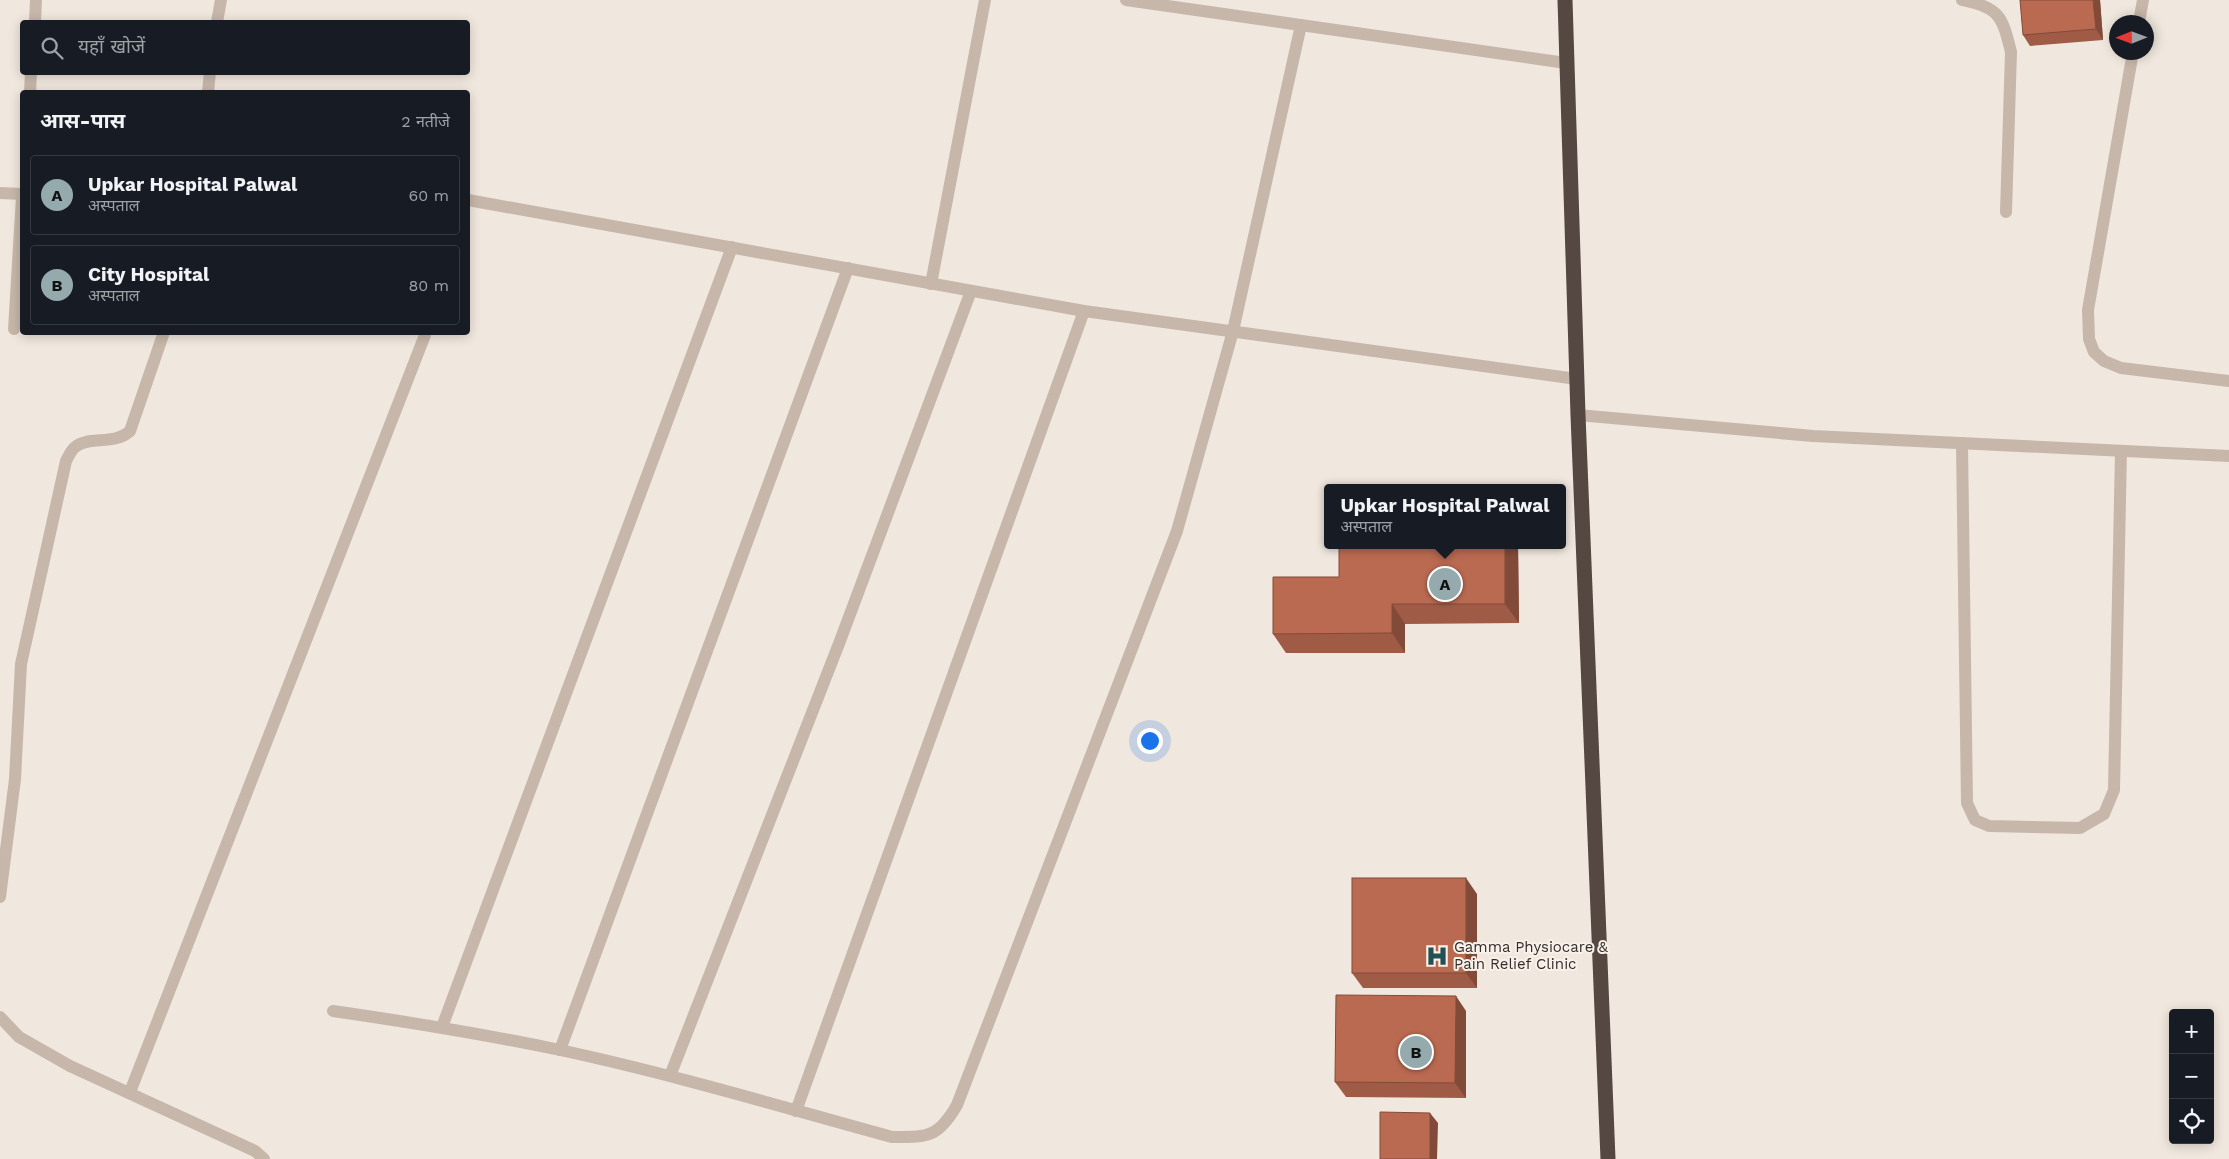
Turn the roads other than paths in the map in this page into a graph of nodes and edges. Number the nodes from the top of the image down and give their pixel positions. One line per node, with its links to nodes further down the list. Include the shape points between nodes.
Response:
1 (36, 0): 9 (street)
2 (221, 0): 10 (street)
3 (985, 0): 25 (street)
4 (1126, 0): 11 (street)
5 (1565, 0): 13 (highway)
6 (1962, 0): 21 (street, via 1982,4 1995,12 2005,27 2011,52)
7 (2143, 0): 8 (street)
8 (2140, 15)
9 (35, 20)
10 (217, 20)
11 (1302, 25): 13 (street); 29 (street)
12 (2132, 60): 33 (street, via 2088,310 2089,339 2094,352 2104,361 2121,368)
13 (1566, 63): 32 (highway)
14 (31, 75): 16 (street)
15 (210, 75): 17 (street)
16 (30, 90)
17 (208, 90)
18 (0, 193): 19 (street)
19 (20, 195)
20 (470, 200): 23 (street)
21 (2006, 212)
22 (20, 228): 28 (street)
23 (732, 247): 24 (street); 41 (street)
24 (848, 268): 25 (street); 42 (street)
25 (931, 284): 26 (street)
26 (972, 291): 27 (street); 43 (street)
27 (1084, 311): 29 (street); 45 (street)
28 (14, 329)
29 (1233, 331): 32 (street); 45 (street, via 1177,531 947,1124 933,1134 892,1137)
30 (163, 335): 38 (street, via 130,430 114,440 74,447 66,461 21,664 15,780)
31 (425, 335): 44 (street)
32 (1577, 379): 34 (highway)
33 (2229, 381)
34 (1578, 415): 35 (street, via 1813,436); 47 (highway)
35 (1962, 443): 36 (street); 36 (street, via 1967,803 1975,820 1989,826 2080,828 2104,814 2114,790)
36 (2121, 451): 37 (street)
37 (2229, 456)
38 (0, 897)
39 (333, 1010): 41 (street)
40 (0, 1017): 44 (street, via 19,1037 36,1047)
41 (442, 1027): 42 (street)
42 (560, 1050): 43 (street)
43 (670, 1076): 45 (street)
44 (130, 1092): 46 (street, via 255,1151)
45 (796, 1111)
46 (264, 1159)
47 (1608, 1159)

